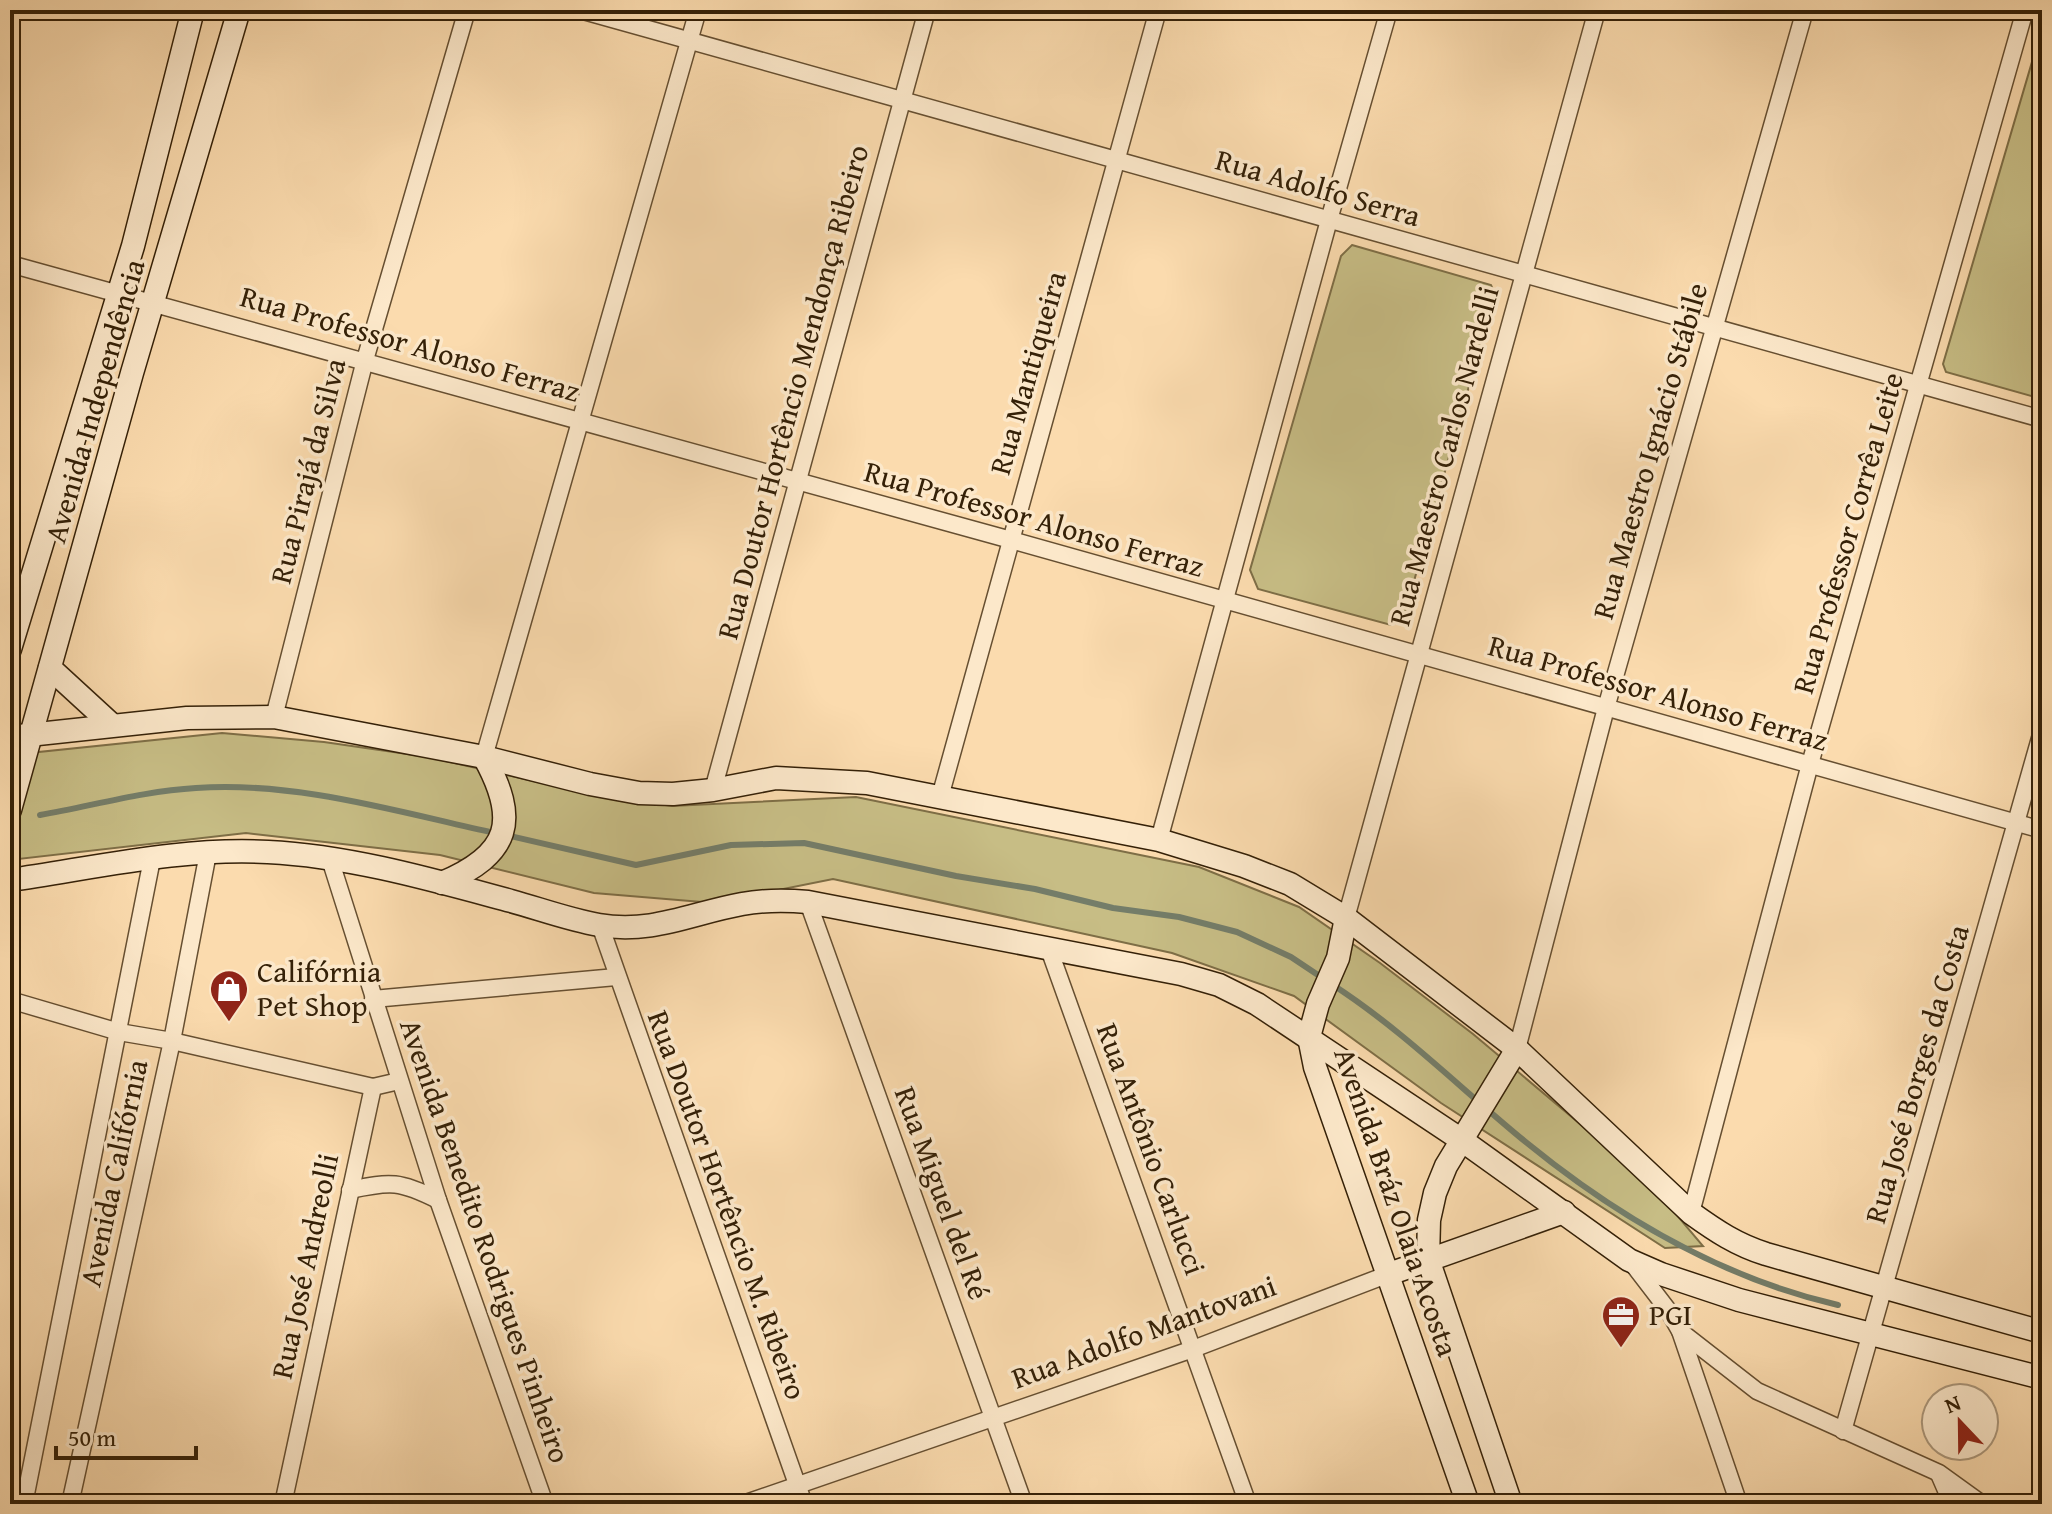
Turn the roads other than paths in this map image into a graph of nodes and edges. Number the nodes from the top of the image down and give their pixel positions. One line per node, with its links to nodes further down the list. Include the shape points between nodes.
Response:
1 (193, 10): 18 (street, Avenida Independência)
2 (239, 10): 19 (street, Avenida Independência)
3 (467, 10): 21 (street, Rua Pirajá da Silva)
4 (580, 10): 12 (street, Rua Adolfo Serra)
5 (698, 10): 12 (street)
6 (927, 10): 13 (street, Rua Doutor Hortêncio Mendonça Ribeiro)
7 (1158, 10): 14 (street, Rua Mantiqueira)
8 (1389, 10): 15 (street)
9 (1597, 10): 17 (street, Rua Maestro Carlos Nardelli)
10 (1805, 10): 20 (street, Rua Maestro Ignácio Stábile)
11 (2025, 10): 22 (street, Rua Professor Corrêa Leite)
12 (690, 41): 13 (street, Rua Adolfo Serra); 24 (street)
13 (902, 101): 14 (street, Rua Adolfo Serra); 25 (street, Rua Doutor Hortêncio Mendonça Ribeiro)
14 (1116, 160): 15 (street, Rua Adolfo Serra); 26 (street, Rua Mantiqueira)
15 (1329, 220): 17 (street, Rua Adolfo Serra); 27 (street)
16 (10, 264): 18 (street, Rua Professor Alonso Ferraz)
17 (1523, 273): 20 (street, Rua Adolfo Serra); 29 (street, Rua Maestro Carlos Nardelli)
18 (119, 293): 19 (street, Rua Professor Alonso Ferraz); 28 (street, Avenida Independência)
19 (154, 302): 21 (street, Rua Professor Alonso Ferraz); 30 (street, Avenida Independência)
20 (1715, 329): 22 (street, Rua Adolfo Serra); 31 (street, Rua Maestro Ignácio Stábile)
21 (365, 360): 24 (street, Rua Professor Alonso Ferraz); 32 (street, Rua Pirajá da Silva)
22 (1920, 386): 23 (street, Rua Adolfo Serra); 37 (street, Rua Professor Corrêa Leite)
23 (2042, 419)
24 (581, 421): 25 (street, Rua Professor Alonso Ferraz); 36 (street)
25 (797, 481): 26 (street, Rua Professor Alonso Ferraz); 38 (street, Rua Doutor Hortêncio Mendonça Ribeiro)
26 (1011, 540): 27 (street, Rua Professor Alonso Ferraz); 39 (street, Rua Mantiqueira)
27 (1224, 601): 29 (street, Rua Professor Alonso Ferraz); 43 (street)
28 (10, 649)
29 (1419, 656): 31 (street, Rua Professor Alonso Ferraz); 50 (street, Rua Maestro Carlos Nardelli)
30 (50, 668): 33 (street); 35 (street, Avenida Independência)
31 (1606, 708): 37 (street, Rua Professor Alonso Ferraz); 59 (street, Rua Maestro Ignácio Stábile)
32 (274, 717): 33 (street); 36 (street)
33 (111, 724): 35 (street)
34 (2042, 731): 41 (street, Rua José Borges da Costa)
35 (21, 735): 40 (street, Avenida Independência)
36 (484, 757): 38 (street, via 639,793); 48 (street, via 506,808 502,833 489,856)
37 (1810, 764): 41 (street, Rua Professor Alonso Ferraz); 66 (street, Rua Professor Corrêa Leite)
38 (713, 790): 39 (street, via 776,778 812,779)
39 (940, 797): 43 (street)
40 (10, 810)
41 (2017, 823): 42 (street, Rua Professor Alonso Ferraz); 70 (street, Rua José Borges da Costa)
42 (2042, 830)
43 (1159, 840): 50 (street, via 1290,884)
44 (208, 853): 45 (street); 46 (street, via 268,851); 58 (street, Avenida Califórnia)
45 (152, 859): 47 (street); 56 (street, Avenida Califórnia)
46 (330, 859): 48 (street); 54 (street, Avenida Benedito Rodrigues Pinheiro)
47 (10, 880)
48 (442, 883): 51 (street)
49 (808, 902): 51 (street, via 740,904 640,927); 52 (street); 76 (street, Rua Miguel del Ré)
50 (1346, 918): 57 (street, Avenida Bráz Olaia Acosta, via 1338,958); 59 (street)
51 (600, 925): 53 (street, Rua Doutor Hortêncio M. Ribeiro)
52 (1049, 949): 57 (street, via 1219,985); 74 (street, Rua Antônio Carlucci)
53 (616, 977): 54 (street); 79 (street, Rua Doutor Hortêncio M. Ribeiro)
54 (373, 999): 60 (street, Avenida Benedito Rodrigues Pinheiro)
55 (10, 1000): 56 (street)
56 (119, 1032): 58 (street); 80 (street, Avenida Califórnia)
57 (1309, 1037): 62 (street); 69 (street, Avenida Bráz Olaia Acosta, via 1323,1094)
58 (172, 1041): 61 (street); 81 (street, Avenida Califórnia)
59 (1517, 1049): 62 (street, Avenida Bráz Olaia Acosta); 66 (street)
60 (399, 1081): 61 (street); 64 (street, Avenida Benedito Rodrigues Pinheiro)
61 (373, 1087): 63 (street, Rua José Andreolli)
62 (1463, 1141): 65 (street); 67 (street, Avenida Bráz Olaia Acosta, via 1435,1193)
63 (350, 1190): 64 (street, via 380,1183 408,1185); 82 (street, Rua José Andreolli)
64 (438, 1200): 83 (street, Avenida Benedito Rodrigues Pinheiro)
65 (1564, 1212): 67 (street, Rua Adolfo Mantovani); 68 (street)
66 (1691, 1213): 70 (street, via 1742,1247)
67 (1428, 1259): 69 (street, Rua Adolfo Mantovani); 89 (street, Avenida Bráz Olaia Acosta)
68 (1629, 1260): 71 (street); 73 (street, via 1715,1292)
69 (1389, 1274): 74 (street, Rua Adolfo Mantovani); 88 (street, Avenida Bráz Olaia Acosta)
70 (1885, 1288): 72 (street); 73 (street, Rua José Borges da Costa)
71 (1680, 1331): 77 (street, via 1757,1391); 90 (street)
72 (2042, 1332)
73 (1872, 1335): 75 (street); 77 (street, Rua José Borges da Costa)
74 (1193, 1349): 76 (street, Rua Adolfo Mantovani); 87 (street, Rua Antônio Carlucci)
75 (2042, 1378)
76 (993, 1418): 79 (street, Rua Adolfo Mantovani); 86 (street, Rua Miguel del Ré)
77 (1843, 1431): 78 (street)
78 (1939, 1473): 91 (street); 92 (street)
79 (797, 1484): 84 (street, Rua Adolfo Mantovani); 85 (street, Rua Doutor Hortêncio M. Ribeiro)
80 (24, 1504)
81 (70, 1504)
82 (283, 1504)
83 (545, 1504)
84 (743, 1504)
85 (804, 1504)
86 (1024, 1504)
87 (1248, 1504)
88 (1468, 1504)
89 (1511, 1504)
90 (1739, 1504)
91 (1952, 1504)
92 (1982, 1504)

